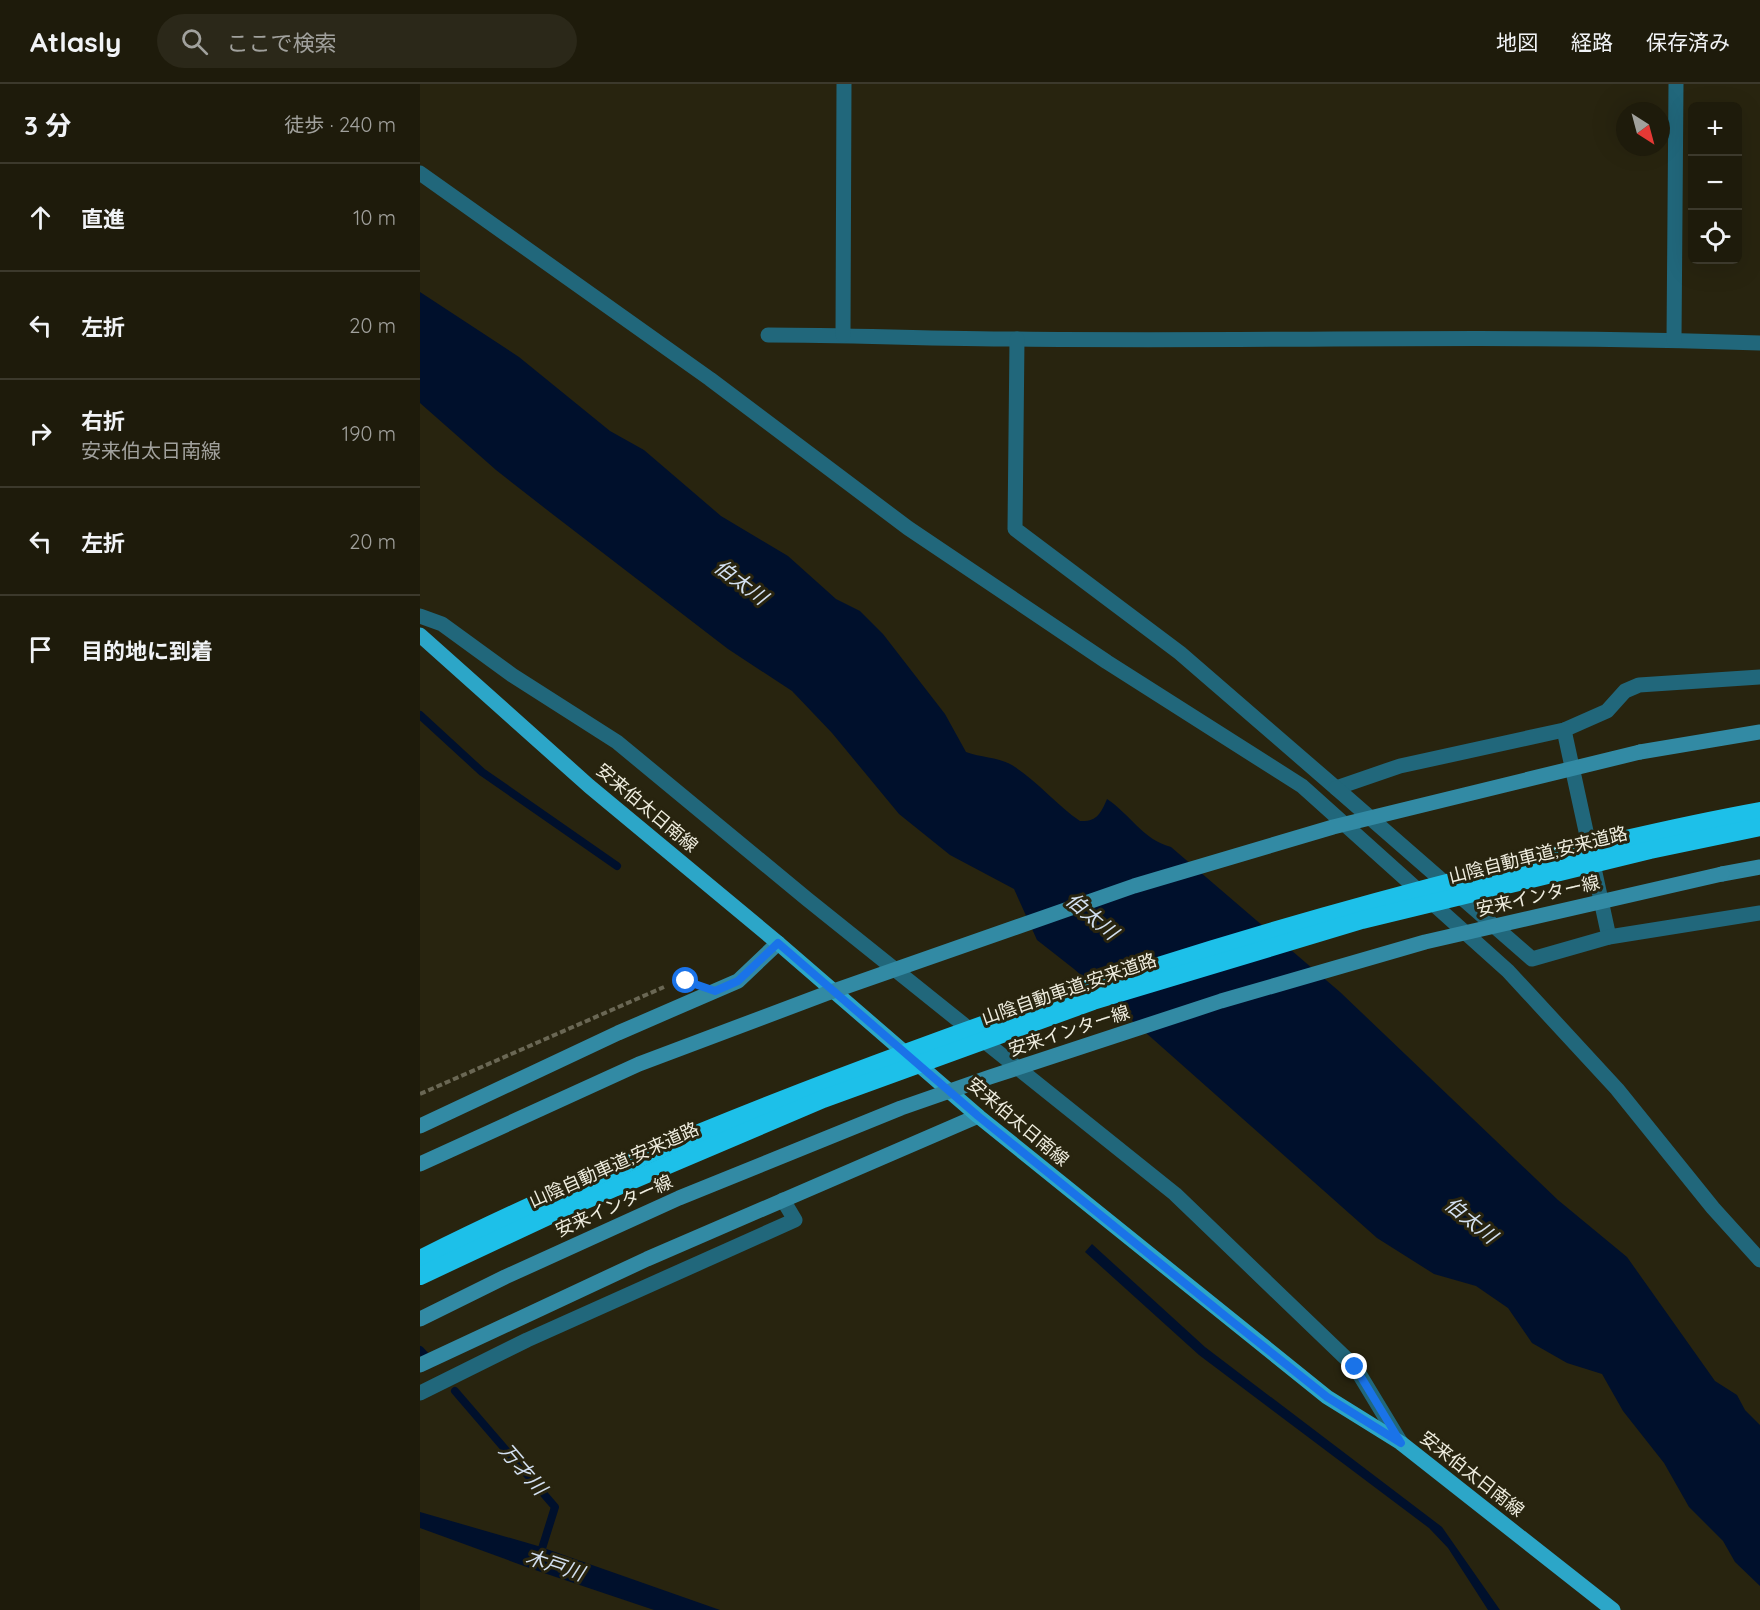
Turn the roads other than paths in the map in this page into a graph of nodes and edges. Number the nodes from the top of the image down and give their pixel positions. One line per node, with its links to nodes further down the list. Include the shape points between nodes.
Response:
1 (844, 84): 5 (street)
2 (1676, 84): 7 (street)
3 (420, 173): 15 (street, via 701,372 908,528 1107,662)
4 (768, 335): 5 (street)
5 (843, 335): 6 (street)
6 (1017, 339): 7 (street); 14 (street, via 1015,529 1180,653)
7 (1674, 340): 8 (street)
8 (1760, 343)
9 (420, 616): 35 (street, via 442,624 617,742 1175,1194 1355,1367)
10 (420, 635): 22 (main road, 安来伯太日南線, via 589,786)
11 (1760, 677): 12 (street, via 1639,685 1625,691 1607,711)
12 (1564, 730): 16 (street, via 1400,766); 21 (street)
13 (1760, 732): 27 (main road, bridge, via 1640,753 1334,827 1134,886 639,1064)
14 (1315, 771): 15 (street); 16 (street)
15 (1302, 786): 24 (street)
16 (1336, 788): 23 (street)
17 (1760, 811): 29 (highway, 山陰自動車道;安来道路, bridge, via 1636,837 1355,906 1087,988 830,1081 686,1139)
18 (1760, 827): 31 (highway, 山陰自動車道;安来道路, bridge, via 1605,860 1362,920 1093,1001 790,1113 548,1216)
19 (1760, 867): 32 (main road, 安来インター線, bridge, via 1425,942 1221,1001 990,1077 901,1108 679,1198)
20 (1760, 913): 21 (street)
21 (1609, 937): 23 (street)
22 (778, 943): 25 (main road, 安来伯太日南線); 26 (main road, via 738,981)
23 (1532, 959): 24 (street)
24 (1508, 971): 30 (street, via 1617,1089)
25 (978, 1116): 28 (main road); 35 (main road, 安来伯太日南線, via 1327,1397)
26 (420, 1125)
27 (420, 1164)
28 (783, 1200): 33 (main road); 34 (street, via 795,1220 538,1335)
29 (420, 1259)
30 (1760, 1260)
31 (420, 1276)
32 (420, 1319)
33 (420, 1365)
34 (420, 1393)
35 (1401, 1443): 36 (main road, 安来伯太日南線)
36 (1613, 1610)

